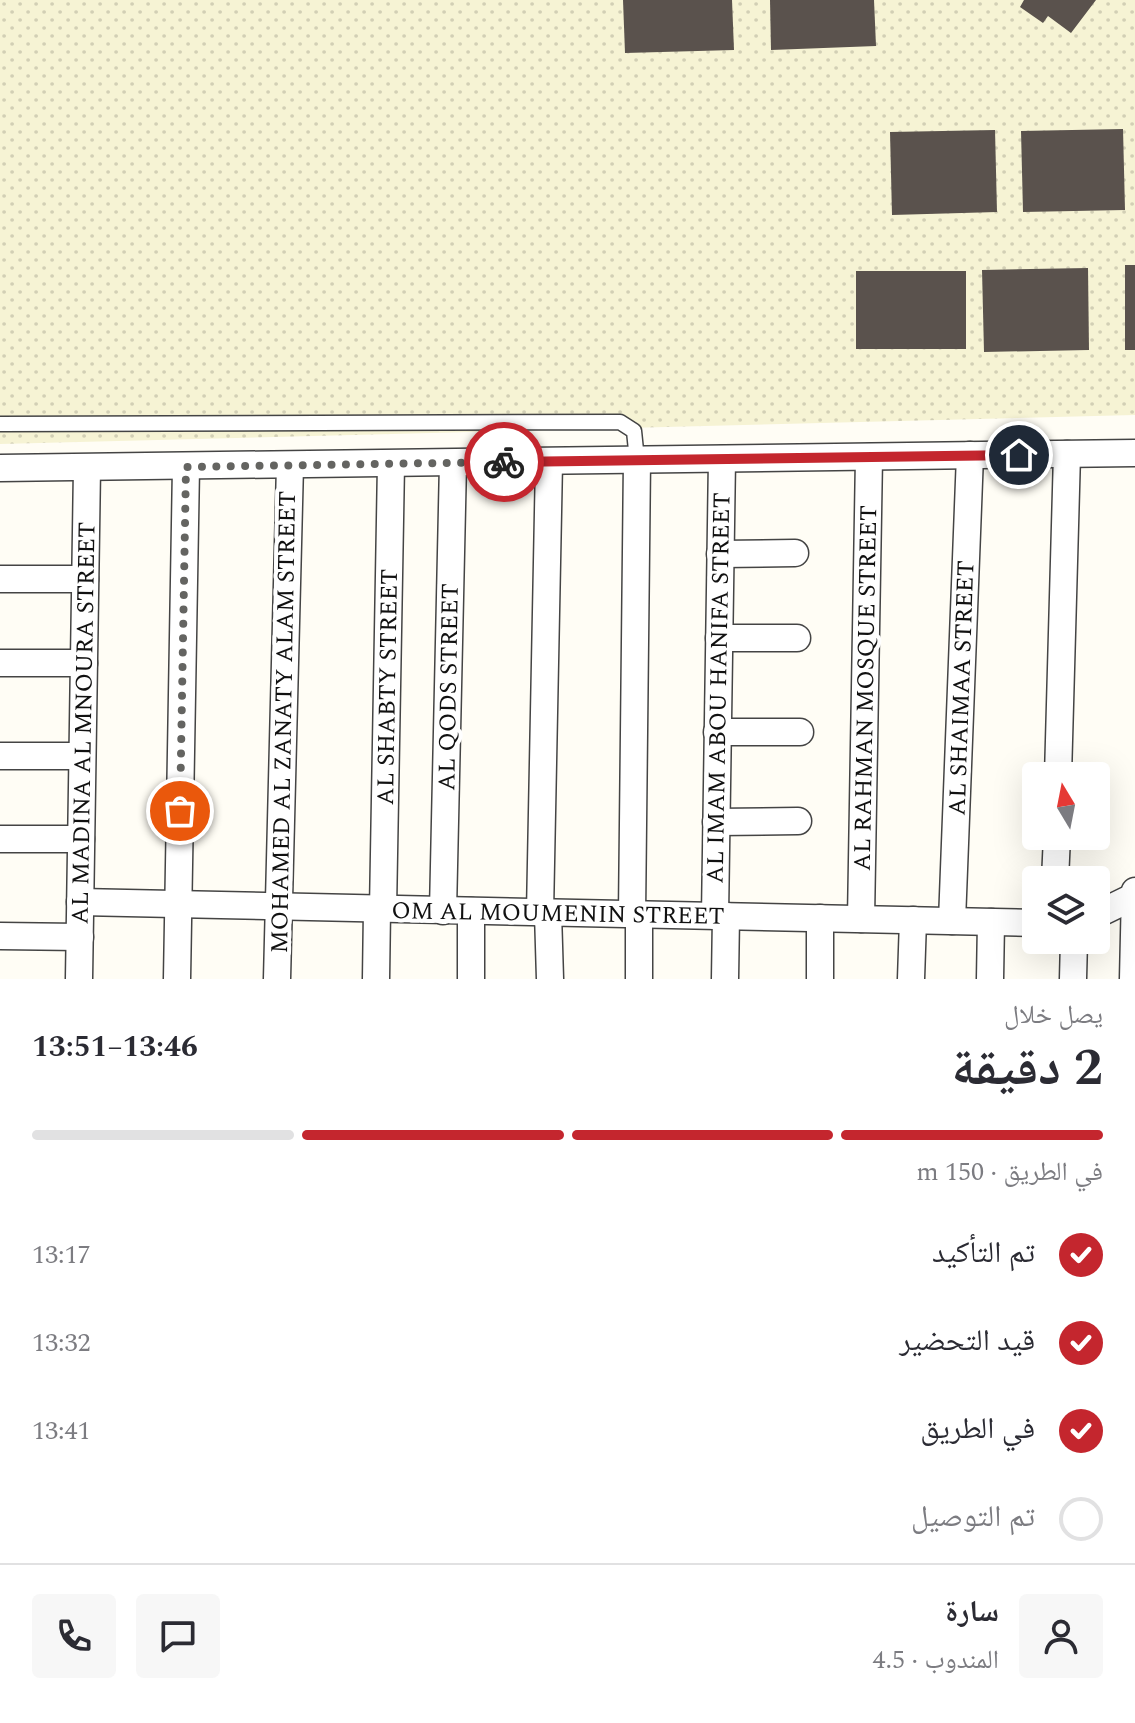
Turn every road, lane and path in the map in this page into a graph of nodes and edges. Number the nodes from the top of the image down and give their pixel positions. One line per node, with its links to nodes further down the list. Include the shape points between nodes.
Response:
1 (0, 424): 7 (lane, via 620,422 634,431)
2 (1135, 453): 3 (street)
3 (1067, 454): 4 (street); 27 (street)
4 (970, 455): 5 (street); 46 (street, AL SHAIMAA STREET)
5 (869, 457): 6 (street); 44 (street, AL RAHMAN MOSQUE STREET)
6 (722, 459): 7 (street); 16 (street, AL IMAM ABOU HANIFA STREET)
7 (637, 460): 8 (street); 41 (street)
8 (549, 462): 9 (street); 40 (street)
9 (453, 463): 10 (street); 38 (street, AL QODS STREET)
10 (391, 464): 11 (street); 37 (street, AL SHABTY STREET)
11 (290, 465): 12 (street); 35 (street, MOHAMED AL ZANATY ALAM STREET)
12 (186, 467): 14 (street); 34 (street)
13 (0, 468): 14 (street)
14 (87, 468): 18 (street, AL MADINA AL MNOURA STREET)
15 (795, 553): 16 (street)
16 (720, 554): 19 (street, AL IMAM ABOU HANIFA STREET)
17 (0, 579): 18 (street)
18 (85, 579): 22 (street, AL MADINA AL MNOURA STREET)
19 (719, 638): 20 (street); 23 (street, AL IMAM ABOU HANIFA STREET)
20 (797, 638)
21 (0, 663): 22 (street)
22 (84, 663): 26 (street, AL MADINA AL MNOURA STREET)
23 (717, 732): 24 (street); 29 (street, AL IMAM ABOU HANIFA STREET)
24 (800, 732)
25 (0, 756): 26 (street)
26 (82, 756): 31 (street, AL MADINA AL MNOURA STREET)
27 (1058, 762)
28 (798, 821): 29 (street)
29 (716, 822): 42 (street, AL IMAM ABOU HANIFA STREET)
30 (0, 839): 31 (street)
31 (81, 839): 33 (street, AL MADINA AL MNOURA STREET)
32 (1135, 894): 36 (street); 64 (street)
33 (80, 902): 34 (street, OM AL MOUMENIN STREET); 50 (street, AL MADINA AL MNOURA STREET)
34 (179, 905): 35 (street, OM AL MOUMENIN STREET); 53 (street)
35 (279, 907): 37 (street, OM AL MOUMENIN STREET); 54 (street, MOHAMED AL ZANATY ALAM STREET)
36 (1110, 907)
37 (380, 910): 38 (street, OM AL MOUMENIN STREET); 55 (street, AL SHABTY STREET)
38 (443, 911): 39 (street, OM AL MOUMENIN STREET)
39 (471, 911): 40 (street, OM AL MOUMENIN STREET); 56 (street)
40 (544, 913): 41 (street, OM AL MOUMENIN STREET); 57 (street)
41 (636, 915): 42 (street, OM AL MOUMENIN STREET); 58 (street)
42 (720, 916): 43 (street, OM AL MOUMENIN STREET); 59 (street, AL IMAM ABOU HANIFA STREET)
43 (820, 918): 44 (street, OM AL MOUMENIN STREET); 60 (street)
44 (861, 919): 45 (street, OM AL MOUMENIN STREET)
45 (913, 920): 46 (street, OM AL MOUMENIN STREET); 61 (street)
46 (952, 921): 47 (street, OM AL MOUMENIN STREET)
47 (991, 922): 48 (street, OM AL MOUMENIN STREET); 62 (street)
48 (1022, 923)
49 (0, 936): 50 (street)
50 (80, 937): 52 (street, AL MADINA AL MNOURA STREET)
51 (1074, 954): 63 (street)
52 (79, 979)
53 (177, 979)
54 (277, 979)
55 (376, 979)
56 (471, 979)
57 (550, 979)
58 (639, 979)
59 (725, 979)
60 (820, 979)
61 (911, 979)
62 (990, 979)
63 (1073, 979)
64 (1133, 979)

